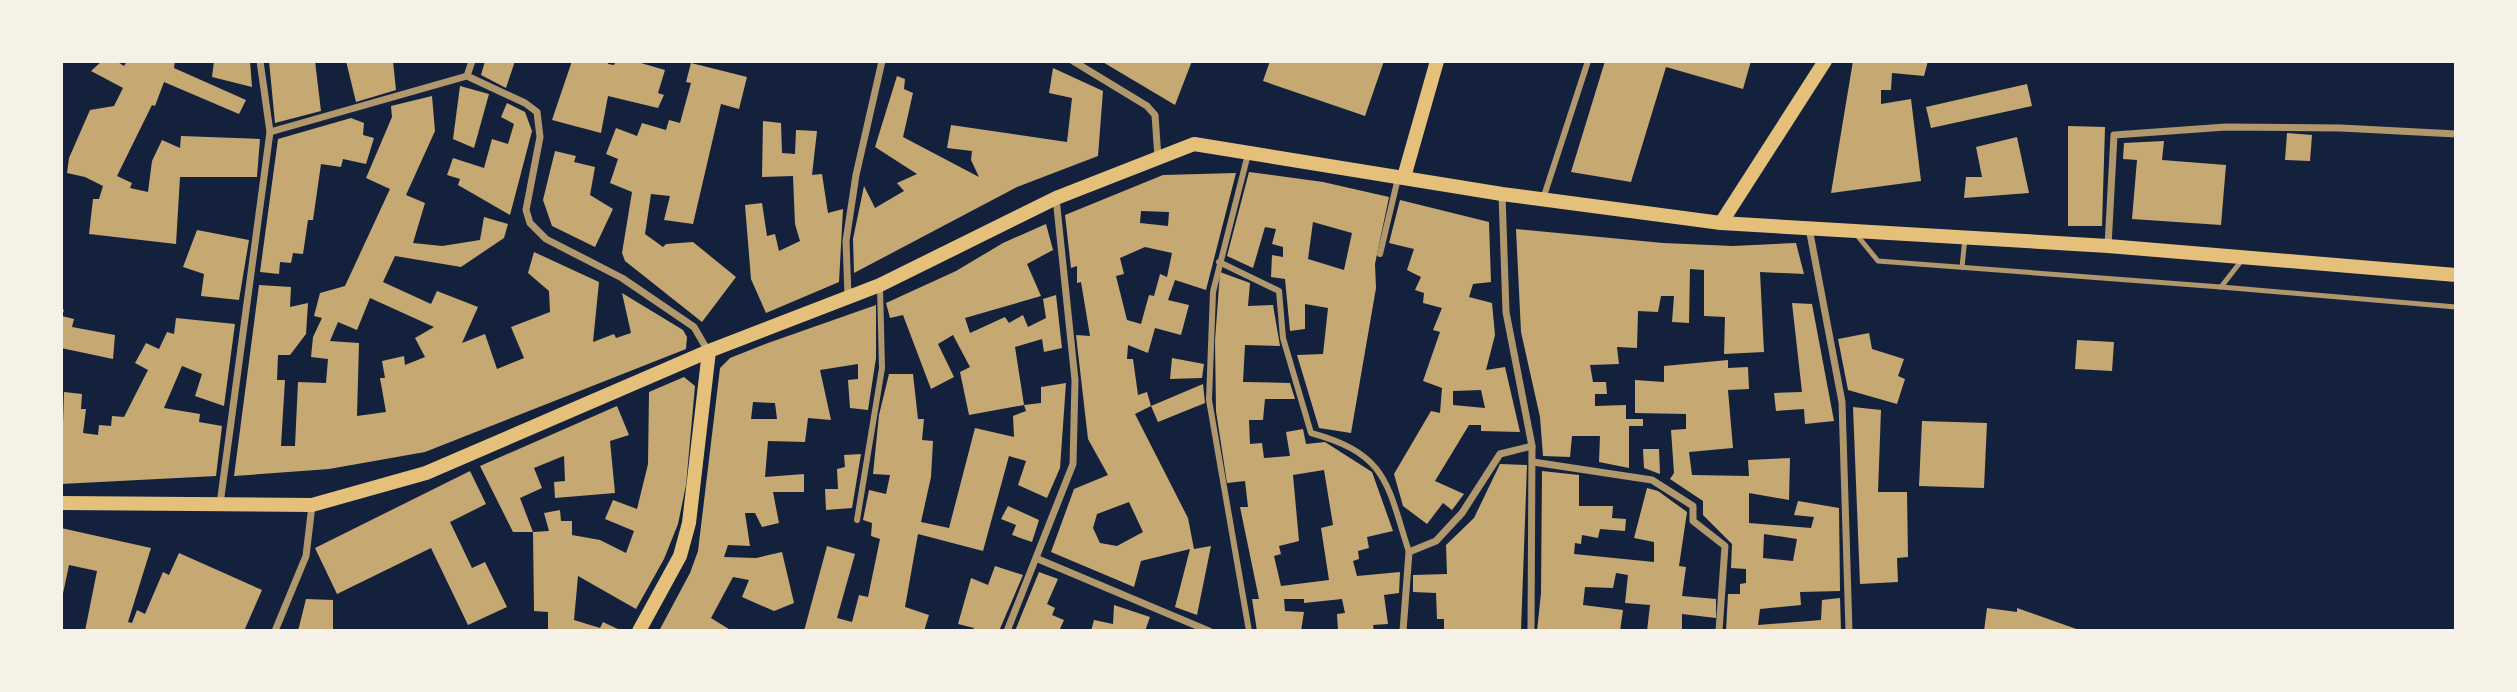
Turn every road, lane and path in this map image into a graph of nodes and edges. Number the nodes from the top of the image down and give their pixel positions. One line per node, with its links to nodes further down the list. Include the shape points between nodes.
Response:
1 (260, 61): 9 (street)
2 (472, 61): 8 (street)
3 (882, 61): 29 (street, via 846,241)
4 (1073, 61): 12 (street, via 1155,115)
5 (1437, 61): 13 (main road)
6 (1588, 61): 16 (street)
7 (1825, 61): 17 (main road)
8 (467, 76): 9 (street); 31 (street, via 537,112 540,137 526,210 530,223 546,239 622,278 694,327)
9 (270, 132): 35 (street)
10 (2456, 134): 21 (street, via 2226,127 2113,135)
11 (1249, 152): 12 (main road, via 1194,144); 13 (main road); 24 (street)
12 (1158, 158): 15 (main road)
13 (1401, 176): 14 (main road); 22 (street)
14 (1502, 194): 16 (main road); 32 (street, via 1506,312)
15 (1056, 198): 27 (main road); 39 (street, via 1075,380 1073,464)
16 (1543, 199): 17 (main road)
17 (1721, 223): 18 (main road)
18 (1809, 229): 19 (main road); 48 (street, via 1842,402)
19 (1854, 231): 20 (main road); 25 (lane, via 1878,261)
20 (1965, 238): 21 (main road); 25 (lane)
21 (2108, 246): 23 (main road)
22 (1380, 254)
23 (2243, 258): 26 (main road); 28 (lane)
24 (1219, 262): 38 (street, via 1279,291 1283,338 1311,433 1345,442 1378,467); 44 (street, via 1213,292 1209,400)
25 (1962, 267): 28 (lane)
26 (2456, 275)
27 (880, 285): 29 (main road); 37 (street, via 882,368)
28 (2221, 287): 30 (lane)
29 (848, 297): 31 (main road)
30 (2456, 307)
31 (709, 351): 36 (main road, via 426,473); 41 (main road, via 686,534 680,556)
32 (1532, 446): 33 (street); 38 (street, via 1500,454 1462,513 1436,541)
33 (1532, 462): 46 (street); 47 (street, via 1652,480 1693,506 1693,521 1725,546)
34 (61, 503): 35 (main road)
35 (220, 504): 36 (main road)
36 (312, 505): 40 (street, via 306,556)
37 (857, 520)
38 (1409, 552): 45 (street)
39 (1038, 559): 42 (street); 43 (street)
40 (275, 631)
41 (639, 631)
42 (1007, 631)
43 (1209, 631)
44 (1249, 631)
45 (1404, 631)
46 (1531, 631)
47 (1719, 631)
48 (1849, 631)

